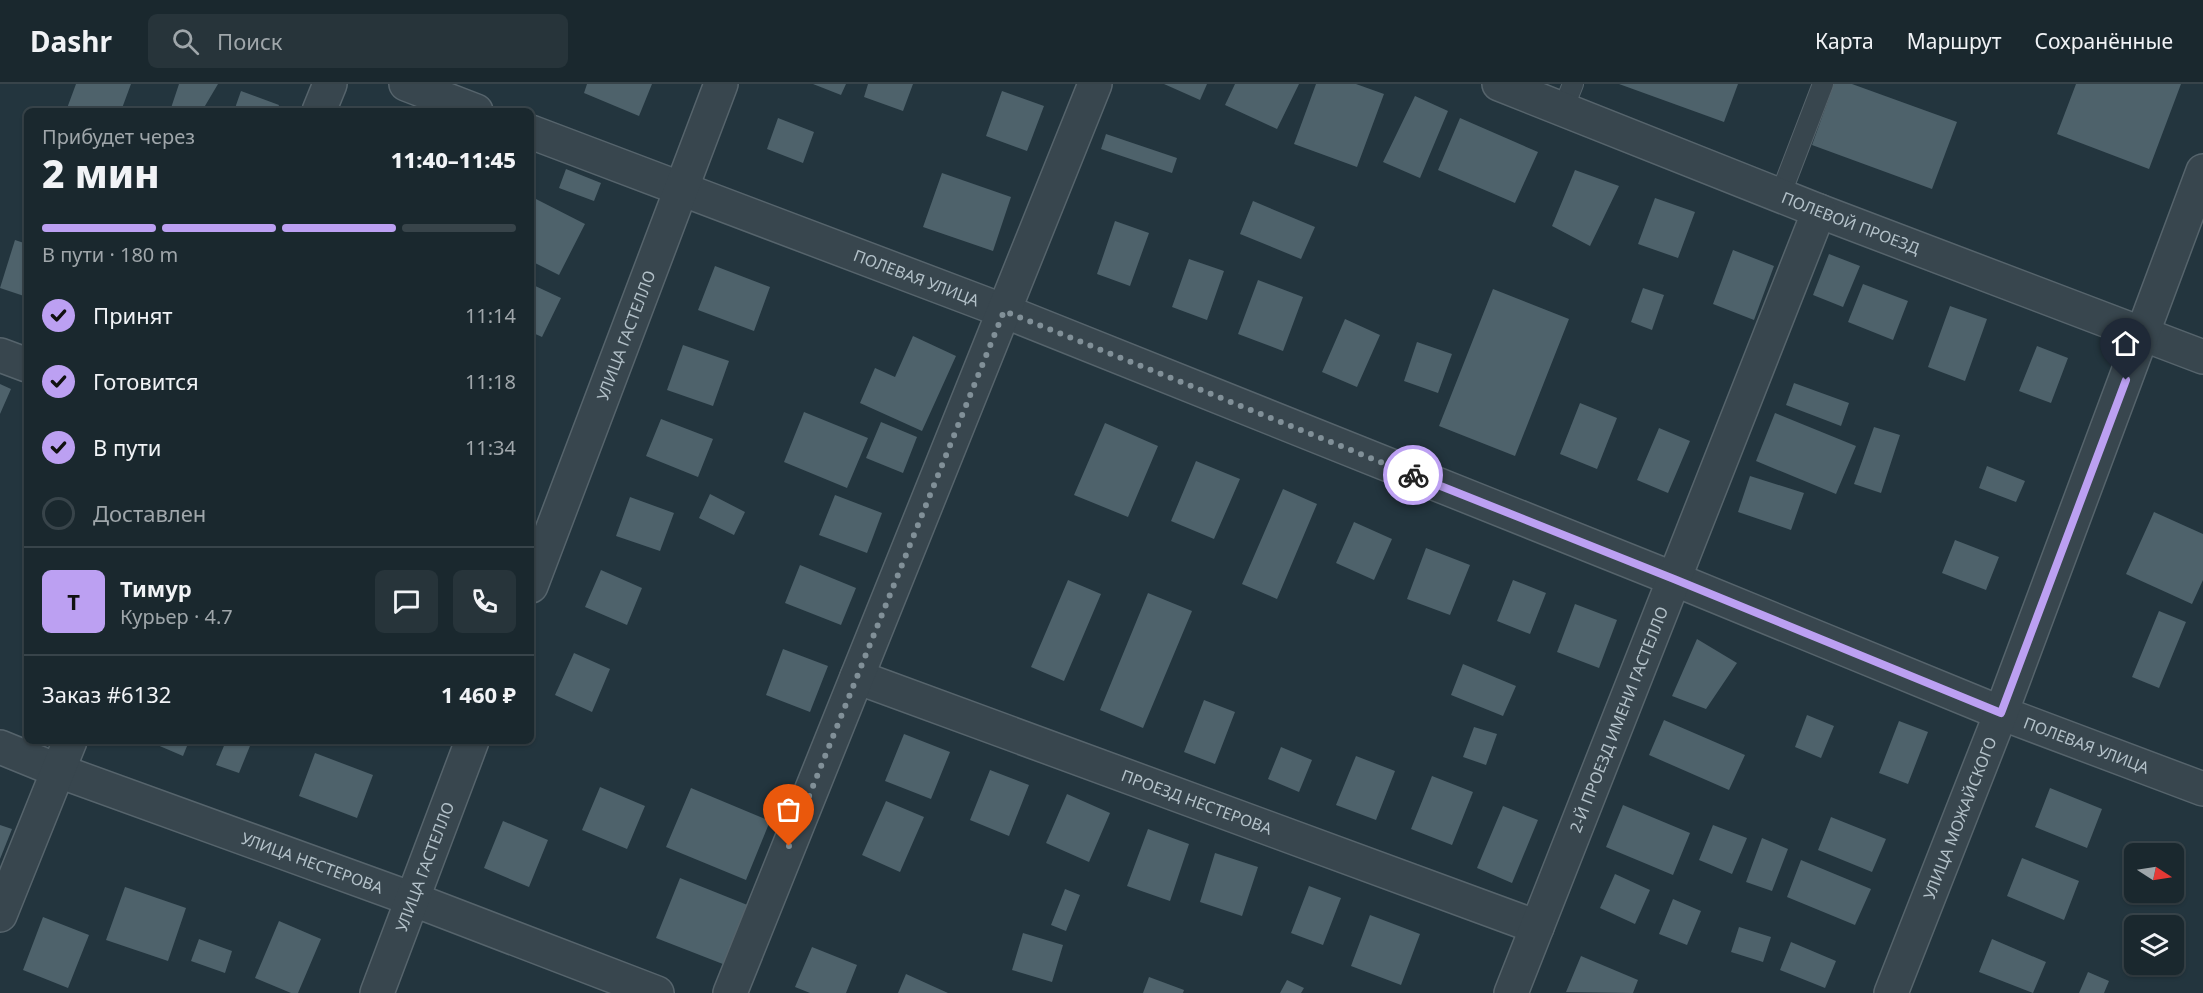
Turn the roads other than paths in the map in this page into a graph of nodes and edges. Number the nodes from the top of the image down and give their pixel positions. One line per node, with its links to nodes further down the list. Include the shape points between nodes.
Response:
1 (330, 84): 8 (street)
2 (406, 84): 9 (street)
3 (721, 84): 12 (street, УЛИЦА ГАСТЕЛЛО)
4 (1095, 84): 15 (street)
5 (1499, 84): 7 (street, ПОЛЕВОЙ ПРОЕЗД)
6 (1823, 84): 13 (lane)
7 (1568, 97): 13 (street, ПОЛЕВОЙ ПРОЕЗД)
8 (320, 108)
9 (468, 108)
10 (534, 133): 12 (street, ПОЛЕВАЯ УЛИЦА)
11 (2203, 171): 16 (street, УЛИЦА МОЖАЙСКОГО)
12 (681, 190): 15 (street, ПОЛЕВАЯ УЛИЦА); 20 (street, УЛИЦА ГАСТЕЛЛО)
13 (1780, 196): 14 (street, ПОЛЕВОЙ ПРОЕЗД)
14 (1819, 211): 16 (street, ПОЛЕВОЙ ПРОЕЗД); 21 (street, 2-Й ПРОЕЗД ИМЕНИ ГАСТЕЛЛО)
15 (1004, 311): 21 (street, ПОЛЕВАЯ УЛИЦА); 22 (street)
16 (2143, 336): 18 (street, ПОЛЕВОЙ ПРОЕЗД); 23 (street, УЛИЦА МОЖАЙСКОГО)
17 (0, 355): 19 (street)
18 (2203, 357)
19 (24, 364)
20 (534, 578)
21 (1674, 579): 23 (street, ПОЛЕВАЯ УЛИЦА); 30 (street, 2-Й ПРОЕЗД ИМЕНИ ГАСТЕЛЛО)
22 (857, 677): 30 (street, ПРОЕЗД НЕСТЕРОВА); 33 (street)
23 (2001, 713): 27 (street, ПОЛЕВАЯ УЛИЦА); 35 (street, УЛИЦА МОЖАЙСКОГО)
24 (471, 744): 28 (street, УЛИЦА ГАСТЕЛЛО)
25 (0, 747): 26 (street, УЛИЦА НЕСТЕРОВА)
26 (65, 756): 28 (street, УЛИЦА НЕСТЕРОВА); 29 (street)
27 (2203, 789)
28 (412, 899): 31 (street, УЛИЦА ГАСТЕЛЛО); 32 (street, УЛИЦА НЕСТЕРОВА)
29 (0, 915)
30 (1537, 927): 34 (street, 2-Й ПРОЕЗД ИМЕНИ ГАСТЕЛЛО)
31 (377, 993)
32 (657, 993)
33 (730, 993)
34 (1511, 993)
35 (1891, 993)

